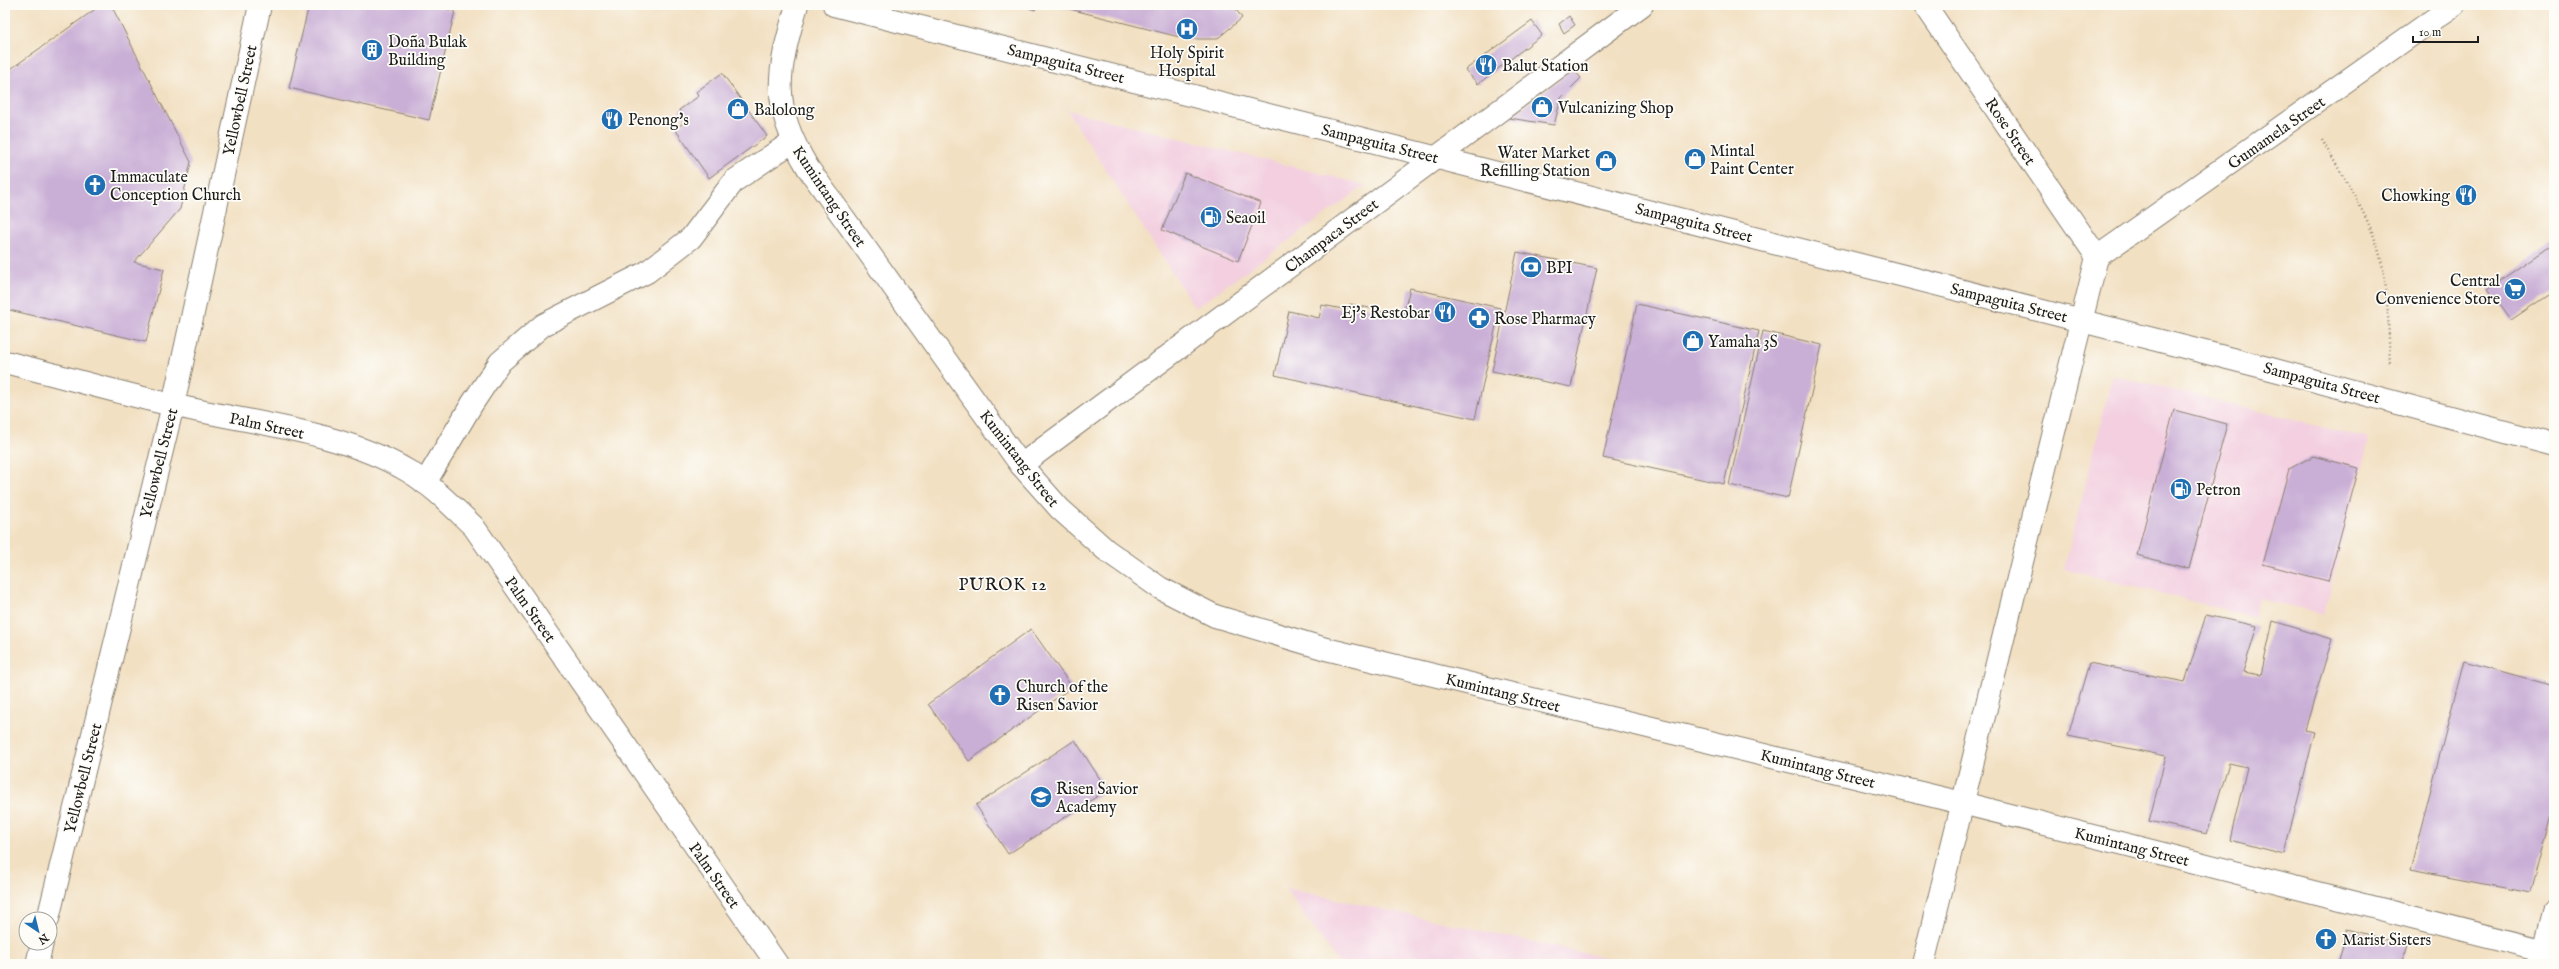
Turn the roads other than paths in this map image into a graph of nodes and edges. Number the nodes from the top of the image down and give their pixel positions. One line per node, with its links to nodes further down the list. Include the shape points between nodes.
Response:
1 (260, 5): 12 (main road, Yellowbell Street)
2 (797, 5): 7 (main road, Kumintang Street, via 785,46 780,79 782,112)
3 (834, 5): 8 (main road, Sampaguita Street)
4 (1642, 5): 8 (main road, Champaca Street)
5 (1925, 5): 9 (main road, Rose Street)
6 (2454, 5): 9 (main road, Gumamela Street)
7 (792, 142): 14 (main road, Kumintang Street, via 832,202); 15 (main road, via 734,181 691,238 647,272 543,325 500,362)
8 (1437, 157): 10 (main road, Sampaguita Street); 14 (main road, Champaca Street)
9 (2096, 257): 10 (main road)
10 (2081, 321): 13 (main road, Sampaguita Street); 16 (main road)
11 (5, 362): 12 (main road, Palm Street)
12 (172, 405): 15 (main road, Palm Street, via 296,430 367,452 407,470); 17 (main road, Yellowbell Street)
13 (2554, 445)
14 (1021, 465): 16 (main road, Kumintang Street, via 1060,509 1106,550 1160,588 1215,616 1326,650)
15 (425, 483): 22 (main road, Palm Street, via 443,496 474,527)
16 (1962, 803): 20 (main road, Kumintang Street); 23 (main road)
17 (50, 911)
18 (2554, 912): 20 (main road)
19 (40, 951): 21 (main road)
20 (2549, 952)
21 (37, 964)
22 (777, 964)
23 (1923, 964)

